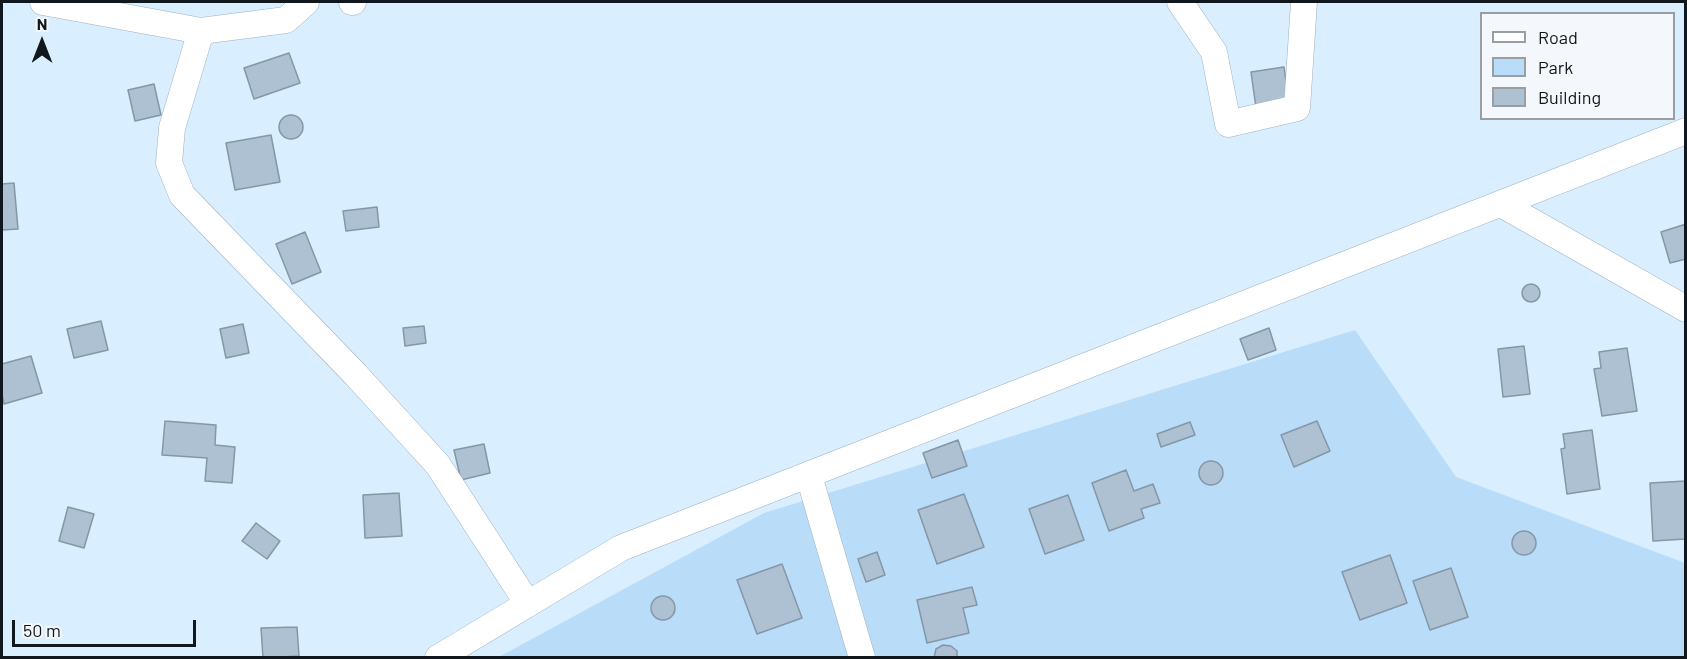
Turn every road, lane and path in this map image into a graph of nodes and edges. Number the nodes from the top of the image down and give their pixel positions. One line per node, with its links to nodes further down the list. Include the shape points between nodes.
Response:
1 (43, 2): 5 (street)
2 (306, 2): 5 (street, via 286,20)
3 (1180, 2): 4 (street, via 1214,52 1228,124 1297,108)
4 (1304, 2)
5 (201, 31): 10 (street, via 172,128 169,163 182,195 438,465)
6 (1686, 131): 7 (street)
7 (1501, 204): 8 (street); 9 (street)
8 (1686, 309)
9 (808, 476): 10 (street, via 621,548); 12 (street)
10 (528, 604): 11 (street)
11 (438, 657)
12 (862, 657)

